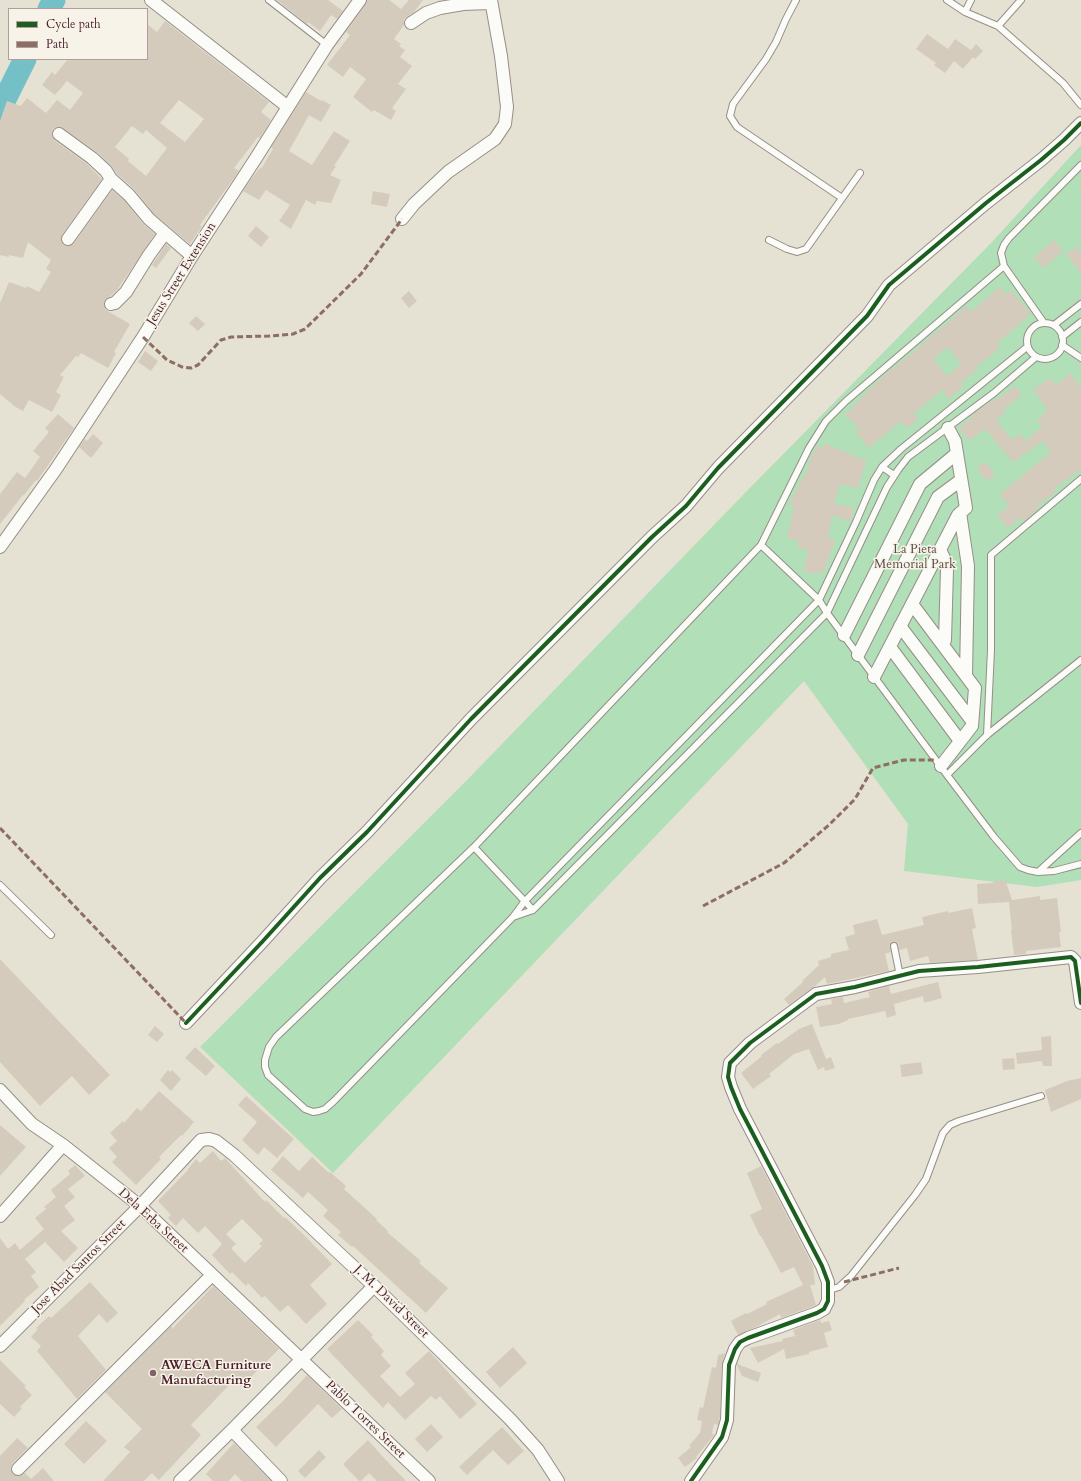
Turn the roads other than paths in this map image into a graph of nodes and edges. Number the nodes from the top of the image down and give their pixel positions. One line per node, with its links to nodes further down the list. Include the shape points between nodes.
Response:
1 (150, 0): 14 (street)
2 (269, 0): 12 (lane)
3 (360, 0): 12 (street, Jesus Street Extension)
4 (796, 0): 20 (lane, via 776,42 733,104 730,116 737,127)
5 (947, 0): 9 (lane)
6 (971, 0): 9 (lane)
7 (1021, 0): 11 (lane)
8 (490, 1): 10 (street, via 440,8 426,12); 21 (street, via 501,56 507,107 505,124 495,139 448,172)
9 (965, 12): 11 (lane)
10 (411, 23)
11 (998, 26): 13 (lane, via 1063,83)
12 (327, 45): 14 (street, Jesus Street Extension)
13 (1081, 105)
14 (288, 107): 25 (street, Jesus Street Extension)
15 (1081, 123): 76 (street, via 889,285 867,316 718,468 686,506 652,537 472,719)
16 (59, 134): 19 (street, via 92,158)
17 (1081, 165): 26 (lane, via 1009,238 1001,253)
18 (860, 173): 20 (lane)
19 (111, 179): 22 (street); 23 (street)
20 (842, 198): 24 (lane, via 806,249 797,252)
21 (402, 219)
22 (165, 233): 25 (street); 27 (street, via 126,292)
23 (68, 239)
24 (769, 240)
25 (192, 256): 45 (street, Jesus Street Extension, via 61,463)
26 (1004, 266): 30 (lane); 44 (lane, via 826,421 809,448)
27 (111, 304)
28 (1081, 304): 31 (lane)
29 (1081, 322): 32 (lane)
30 (1044, 323): 31 (lane); 34 (lane, via 1038,324 1030,331)
31 (1054, 325): 32 (lane)
32 (1062, 338): 33 (lane)
33 (1062, 345): 35 (lane, via 1057,355 1052,358); 36 (lane)
34 (1027, 347): 35 (lane); 39 (lane)
35 (1036, 357): 37 (lane)
36 (1081, 358)
37 (948, 428): 38 (street, via 955,441); 40 (lane, via 908,457)
38 (956, 454): 42 (street); 53 (street, via 920,484)
39 (882, 467): 40 (lane); 48 (lane)
40 (894, 475): 50 (lane)
41 (1081, 479): 61 (lane, via 991,555 992,650)
42 (961, 480): 43 (street, via 966,508); 56 (street, via 938,497)
43 (960, 513): 46 (street); 59 (street, via 968,566)
44 (761, 545): 48 (lane); 65 (lane)
45 (0, 547)
46 (940, 550): 47 (street); 54 (street, via 947,569)
47 (922, 584): 49 (street); 51 (street)
48 (819, 600): 50 (lane); 69 (lane)
49 (912, 604): 51 (street); 52 (street)
50 (827, 613): 53 (lane); 70 (lane)
51 (924, 620): 54 (street)
52 (900, 626): 55 (street); 60 (street)
53 (844, 635): 56 (lane)
54 (943, 646): 59 (street)
55 (890, 647): 58 (street); 62 (street)
56 (858, 655): 58 (lane)
57 (1081, 660): 61 (lane)
58 (874, 676): 63 (lane)
59 (966, 676): 60 (street, via 975,688)
60 (972, 721): 62 (street, via 972,726)
61 (987, 734): 63 (lane)
62 (960, 741): 63 (street)
63 (944, 771): 67 (lane, via 994,837 1020,866)
64 (1081, 833): 67 (lane)
65 (474, 847): 69 (lane); 71 (lane, via 276,1037 269,1047 265,1060 268,1075 305,1109 319,1112 325,1109)
66 (1081, 864): 67 (lane)
67 (1038, 872)
68 (0, 885): 72 (lane)
69 (524, 902): 70 (lane); 71 (lane)
70 (533, 910): 71 (lane)
71 (513, 917)
72 (51, 935)
73 (894, 946): 74 (lane)
74 (900, 976): 75 (street, via 919,971 1071,957 1075,961); 85 (street, via 816,994 750,1043 730,1063 728,1069 728,1077 740,1109 822,1266)
75 (1081, 1003)
76 (186, 1023)
77 (0, 1090): 80 (street, Dela Erba Street, via 32,1124)
78 (1041, 1096): 85 (lane, via 950,1126 943,1133 926,1179 915,1195 851,1276 838,1287)
79 (208, 1140): 81 (street, Jose Abad Santos Street, via 201,1140); 84 (street, J. M. David Street, via 216,1141 234,1155)
80 (63, 1145): 81 (street, Dela Erba Street); 82 (street)
81 (140, 1206): 83 (street, Dela Erba Street); 86 (street, Jose Abad Santos Street)
82 (0, 1216)
83 (212, 1275): 87 (street, Dela Erba Street); 89 (street)
84 (374, 1286): 87 (street); 93 (street, J. M. David Street, via 510,1419 538,1450)
85 (829, 1290): 94 (street, via 824,1309 740,1342 729,1365 727,1420 722,1438)
86 (0, 1346)
87 (302, 1359): 88 (street); 92 (street, Pablo Torres Street)
88 (232, 1430): 90 (street); 91 (street)
89 (18, 1469)
90 (180, 1481)
91 (281, 1481)
92 (429, 1481)
93 (558, 1481)
94 (691, 1481)

